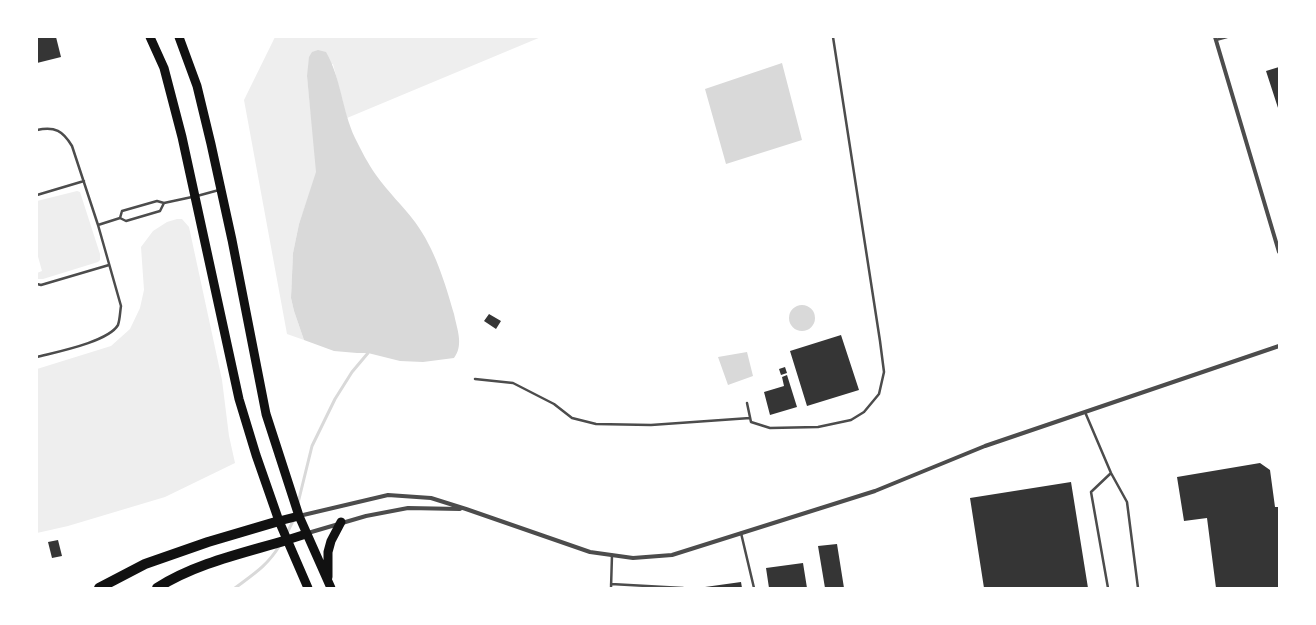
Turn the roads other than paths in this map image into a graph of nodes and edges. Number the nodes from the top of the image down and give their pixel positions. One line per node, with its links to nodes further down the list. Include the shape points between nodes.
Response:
1 (150, 37): 10 (main road, via 164,68)
2 (179, 37): 8 (main road, via 197,86)
3 (833, 37): 24 (lane, via 884,372 879,394 864,412 851,420 818,427 770,428 751,422)
4 (1227, 37): 5 (lane)
5 (1215, 39): 15 (street)
6 (37, 130): 7 (lane, via 57,130 66,136)
7 (84, 181): 9 (lane); 13 (lane)
8 (221, 190): 10 (lane); 27 (main road, via 266,414)
9 (37, 195)
10 (195, 196): 11 (lane); 28 (main road, via 239,398)
11 (164, 203): 12 (lane, via 160,211 126,221); 12 (lane, via 157,200 122,211)
12 (120, 218): 13 (lane)
13 (98, 225): 17 (lane)
14 (1279, 232): 15 (street)
15 (1274, 234): 16 (street)
16 (1279, 252)
17 (109, 265): 18 (lane); 20 (lane, via 120,306 118,325 111,333 92,342)
18 (37, 284)
19 (1279, 346): 23 (street)
20 (37, 357)
21 (475, 379): 24 (lane, via 513,383 554,404 572,418 596,424 651,425)
22 (747, 402): 24 (lane)
23 (1085, 412): 25 (lane); 30 (street, via 985,446 875,491)
24 (750, 418)
25 (1111, 473): 42 (lane, via 1091,492); 43 (lane, via 1127,502)
26 (466, 509): 27 (street, via 431,498 388,495); 29 (street, via 408,508); 33 (street, via 590,552)
27 (299, 516): 28 (main road); 31 (main road)
28 (279, 521): 32 (main road); 36 (highway, via 145,564)
29 (341, 522): 31 (street); 34 (main road, via 328,552)
30 (741, 533): 33 (street, via 672,555 633,558); 41 (lane)
31 (306, 534): 32 (main road); 34 (main road)
32 (287, 540): 37 (highway, via 203,566 171,579); 38 (main road)
33 (612, 556): 35 (lane)
34 (329, 584)
35 (611, 584): 39 (lane); 40 (lane)
36 (99, 588)
37 (157, 588)
38 (308, 588)
39 (611, 588)
40 (683, 588)
41 (754, 588)
42 (1108, 588)
43 (1138, 588)

